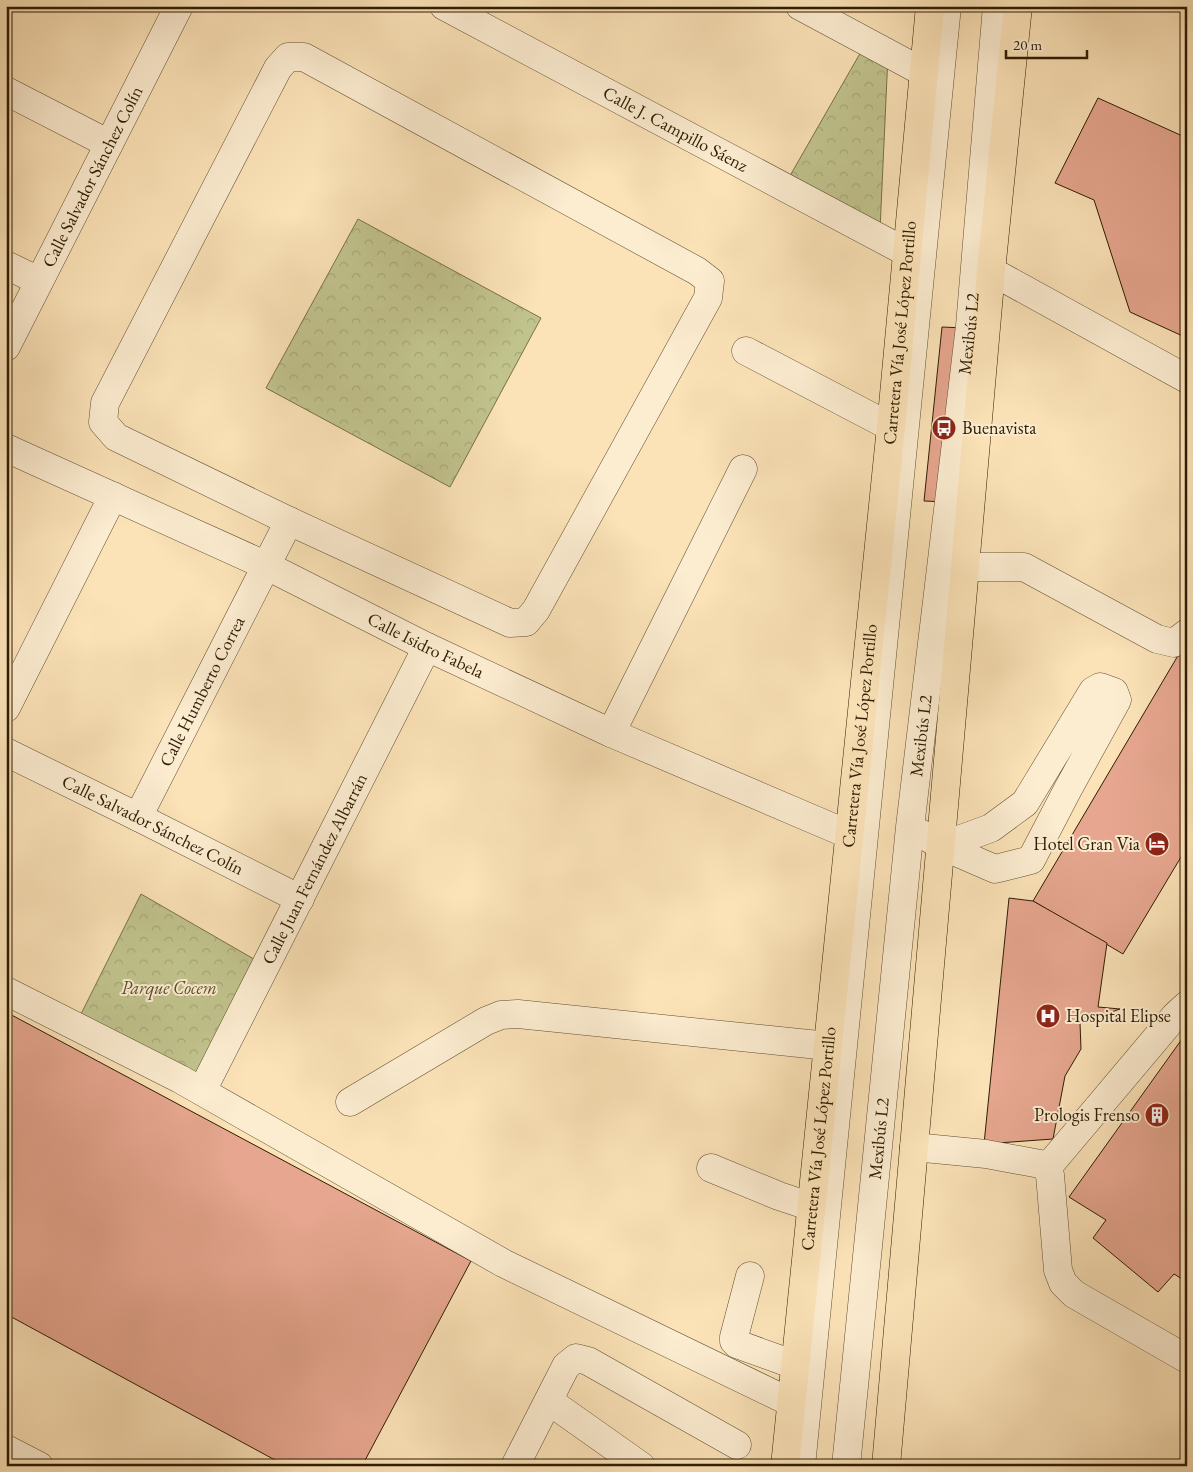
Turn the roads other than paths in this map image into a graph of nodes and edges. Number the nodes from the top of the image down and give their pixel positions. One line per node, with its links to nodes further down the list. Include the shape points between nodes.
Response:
1 (178, 6): 10 (street, Calle Salvador Sánchez Colín)
2 (444, 6): 11 (street, Calle J. Campillo Sáenz)
3 (800, 6): 8 (street)
4 (930, 6): 8 (main road, Carretera Vía José López Portillo)
5 (948, 6): 55 (street)
6 (997, 6): 31 (street, Mexibús L2, via 970,326)
7 (1018, 6): 13 (main road)
8 (924, 72): 11 (main road, Carretera Vía José López Portillo)
9 (6, 91): 10 (street)
10 (109, 144): 14 (street, Calle Salvador Sánchez Colín)
11 (908, 252): 18 (main road, Carretera Vía José López Portillo)
12 (6, 265): 14 (street)
13 (991, 271): 17 (street); 24 (main road)
14 (39, 281): 15 (street, Calle Salvador Sánchez Colín)
15 (6, 347)
16 (746, 351): 18 (street)
17 (1187, 379)
18 (891, 427): 32 (main road, Carretera Vía José López Portillo)
19 (6, 448): 21 (street, Calle Isidro Fabela)
20 (743, 469): 28 (street)
21 (113, 496): 23 (street, Calle Isidro Fabela); 27 (street)
22 (289, 521): 22 (street, via 510,622 526,622 536,610 708,298 710,281 698,271 304,57 288,57 278,68 105,402 103,422 116,436); 23 (street, Calle Humberto Correa)
23 (267, 566): 26 (street, Calle Isidro Fabela); 30 (street, Calle Humberto Correa)
24 (965, 567): 25 (street, via 1024,567 1157,639 1174,643); 33 (main road)
25 (1187, 633)
26 (427, 646): 28 (street, Calle Isidro Fabela); 34 (street, Calle Juan Fernández Albarrán)
27 (6, 708)
28 (611, 733): 32 (street, Calle Isidro Fabela)
29 (6, 752): 30 (street, Calle Salvador Sánchez Colín)
30 (138, 816): 34 (street, Calle Salvador Sánchez Colín)
31 (910, 827): 33 (street); 56 (street, Mexibús L2)
32 (850, 835): 37 (main road, Carretera Vía José López Portillo)
33 (942, 846): 33 (street, via 991,828 1024,803 1093,690 1100,687 1114,692 1117,700 1031,860 995,869); 40 (main road)
34 (300, 899): 38 (street, Calle Juan Fernández Albarrán)
35 (6, 991): 38 (street)
36 (1187, 1005): 42 (street)
37 (828, 1046): 39 (street, via 501,1014); 43 (main road, Carretera Vía José López Portillo)
38 (202, 1091): 48 (street, via 503,1263)
39 (350, 1102)
40 (914, 1147): 42 (street, via 986,1154 1040,1164); 57 (main road)
41 (711, 1168): 43 (street)
42 (1046, 1168): 45 (street, via 1050,1176 1058,1270 1063,1283 1074,1294)
43 (812, 1207): 46 (main road, Carretera Vía José López Portillo)
44 (750, 1276): 46 (street, via 734,1341)
45 (1187, 1359)
46 (795, 1365): 48 (main road, Carretera Vía José López Portillo)
47 (549, 1402): 49 (street, via 566,1366 576,1358 582,1359); 51 (street); 53 (street)
48 (792, 1403): 54 (main road, Carretera Vía José López Portillo)
49 (737, 1445)
50 (6, 1449): 52 (street)
51 (524, 1462)
52 (39, 1466)
53 (641, 1466)
54 (785, 1466)
55 (801, 1466)
56 (846, 1466)
57 (886, 1466)

